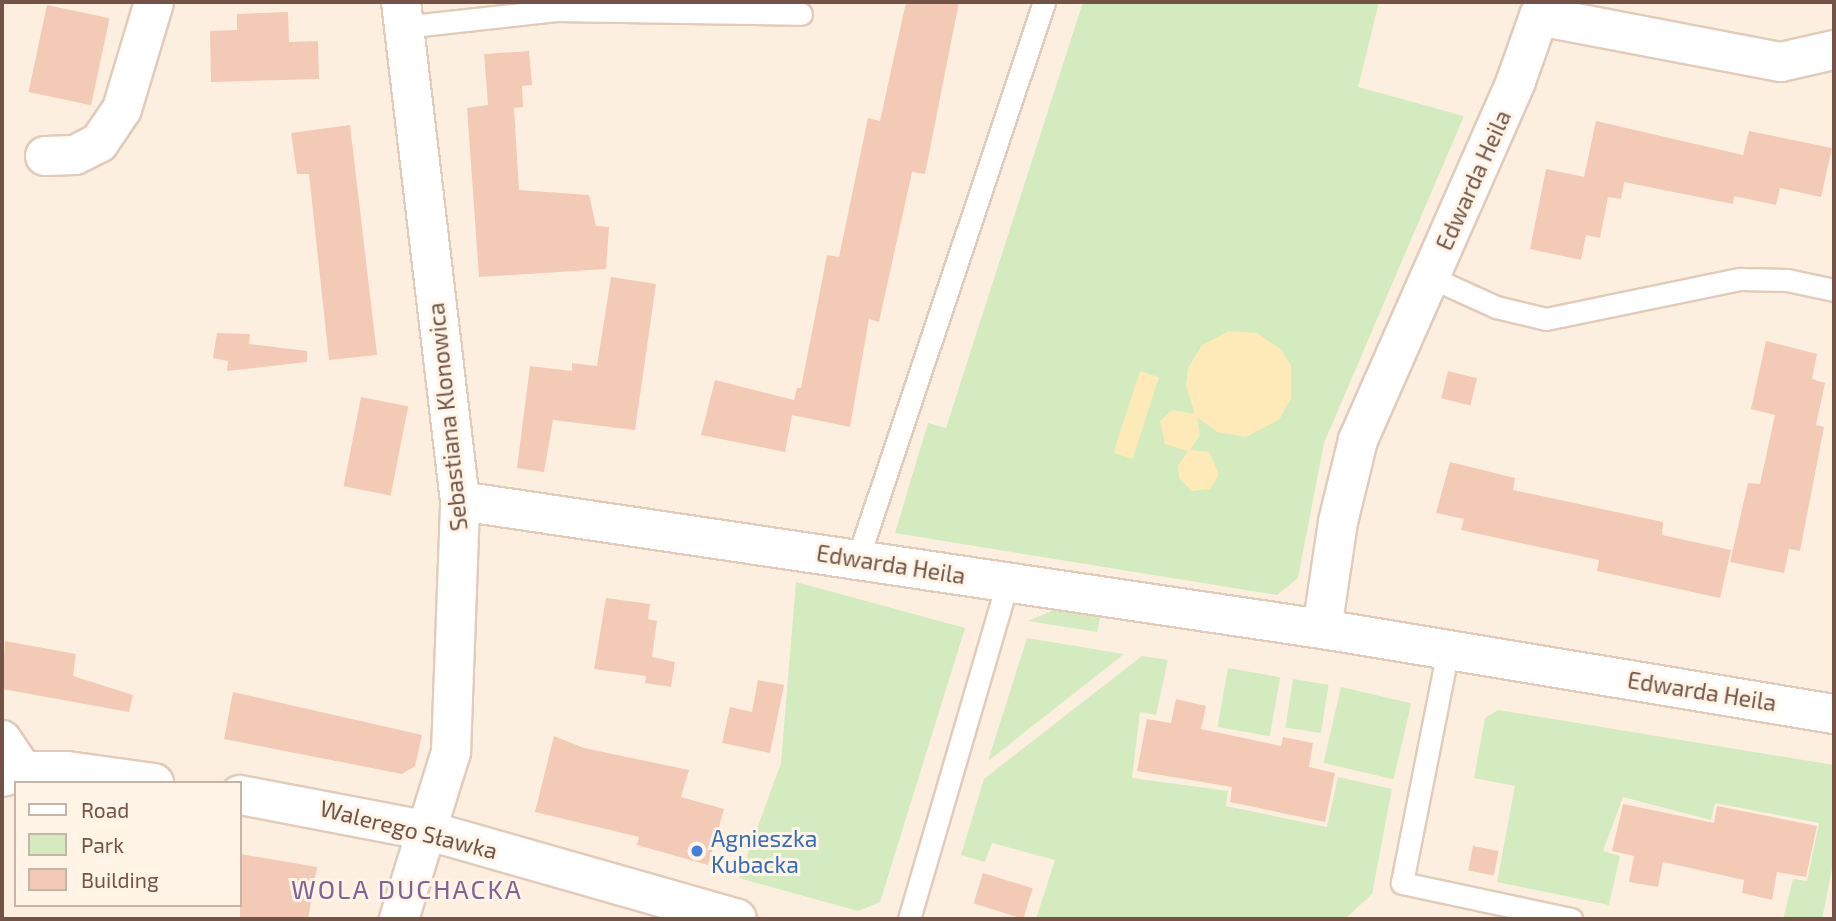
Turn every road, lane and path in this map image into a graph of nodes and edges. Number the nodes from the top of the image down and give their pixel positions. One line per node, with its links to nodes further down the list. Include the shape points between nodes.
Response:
1 (154, 2): 7 (street, via 122,109 99,143 75,155)
2 (1044, 2): 11 (lane)
3 (1541, 9): 6 (street, Edwarda Heila, via 1782,62); 8 (street, Edwarda Heila)
4 (402, 14): 5 (lane, via 555,10); 10 (street, Sebastiana Klonowica)
5 (801, 14)
6 (1834, 50)
7 (45, 156)
8 (1430, 277): 9 (lane, via 1496,307 1546,319 1740,279 1787,280); 13 (street, Edwarda Heila, via 1358,440 1338,522)
9 (1834, 290)
10 (460, 501): 11 (street, Edwarda Heila); 20 (street, Sebastiana Klonowica, via 456,709)
11 (858, 558): 12 (street, Edwarda Heila)
12 (1007, 583): 13 (street, Edwarda Heila); 23 (lane)
13 (1322, 629): 14 (street, Edwarda Heila)
14 (1448, 650): 15 (street, Edwarda Heila); 24 (lane, via 1402,883)
15 (1834, 714)
16 (2, 740): 17 (street)
17 (13, 774): 18 (street)
18 (123, 781)
19 (242, 795): 20 (street, Walerego Sławka)
20 (429, 831): 21 (street, Sebastiana Klonowica); 22 (street, Walerego Sławka)
21 (399, 919)
22 (737, 919)
23 (909, 919)
24 (1571, 919)

